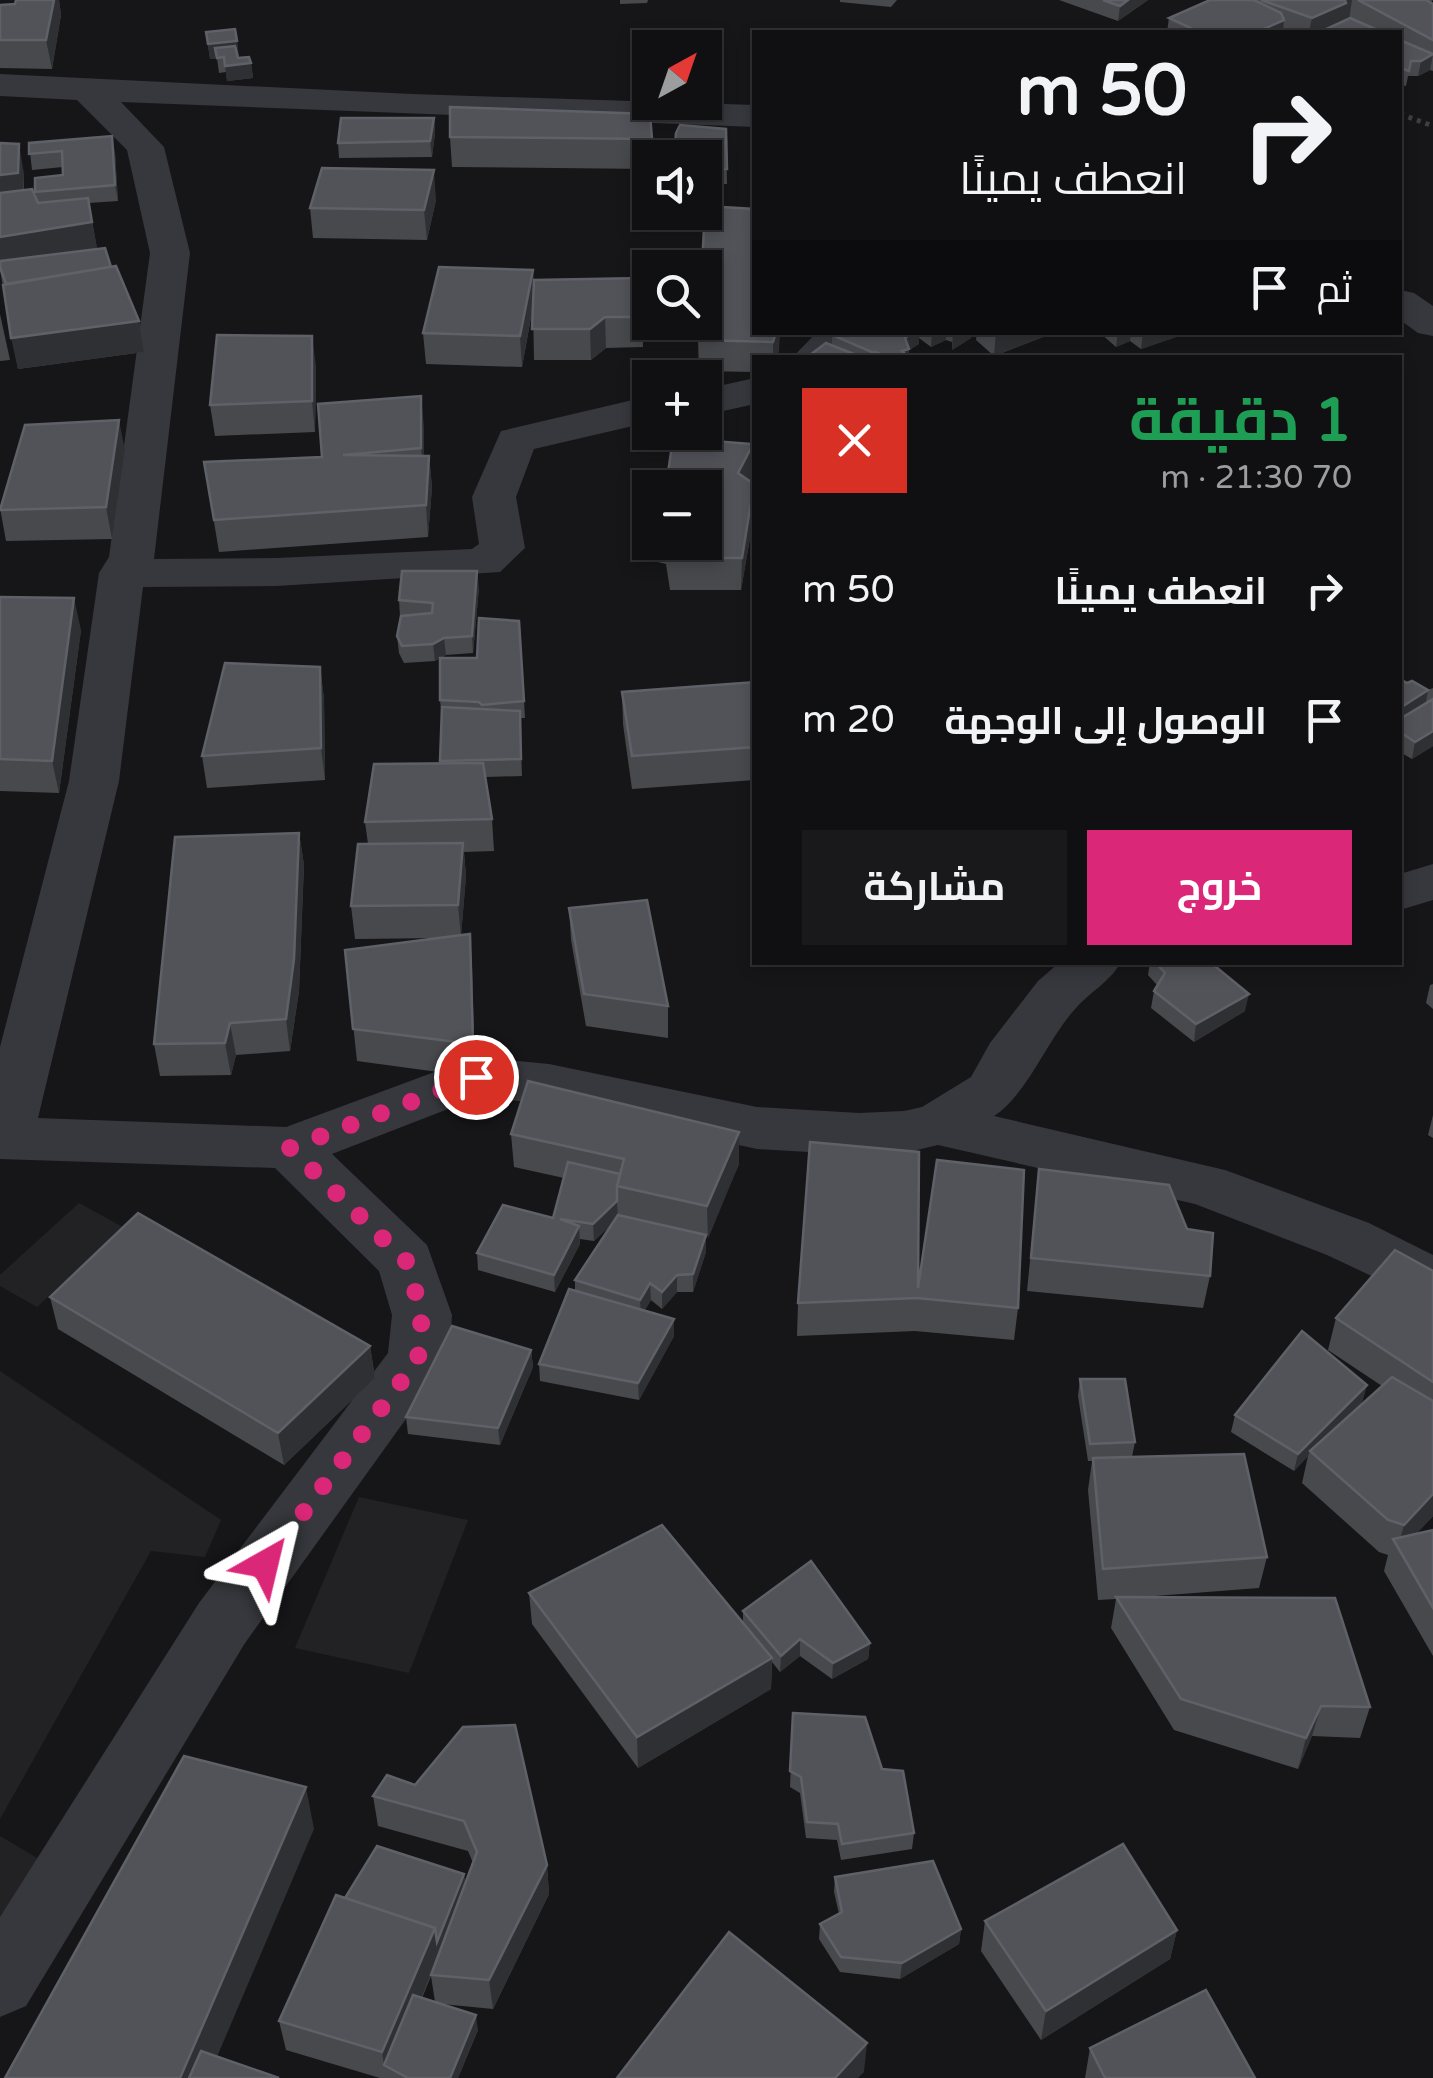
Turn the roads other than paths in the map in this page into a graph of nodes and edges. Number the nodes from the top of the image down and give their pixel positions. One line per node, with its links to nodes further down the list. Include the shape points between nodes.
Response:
1 (0, 85): 2 (street)
2 (88, 90): 3 (street); 11 (street, via 145,147 170,252 132,557)
3 (752, 116)
4 (1402, 303): 5 (street)
5 (1433, 324)
6 (839, 335): 7 (street)
7 (817, 355)
8 (752, 392): 9 (street)
9 (722, 398)
10 (632, 413): 11 (street, via 516,440 494,496 502,548 484,562)
11 (122, 573): 16 (street, via 94,781)
12 (1433, 881): 13 (street)
13 (1402, 892)
14 (1091, 965): 15 (street, via 1057,994 991,1090)
15 (938, 1124): 17 (street, via 859,1134 757,1128 549,1084 476,1077); 18 (street, via 1204,1184 1348,1238)
16 (3, 1138): 17 (street)
17 (290, 1148): 19 (street, via 406,1261 422,1314 418,1359 222,1622)
18 (1433, 1282)
19 (0, 1982)

